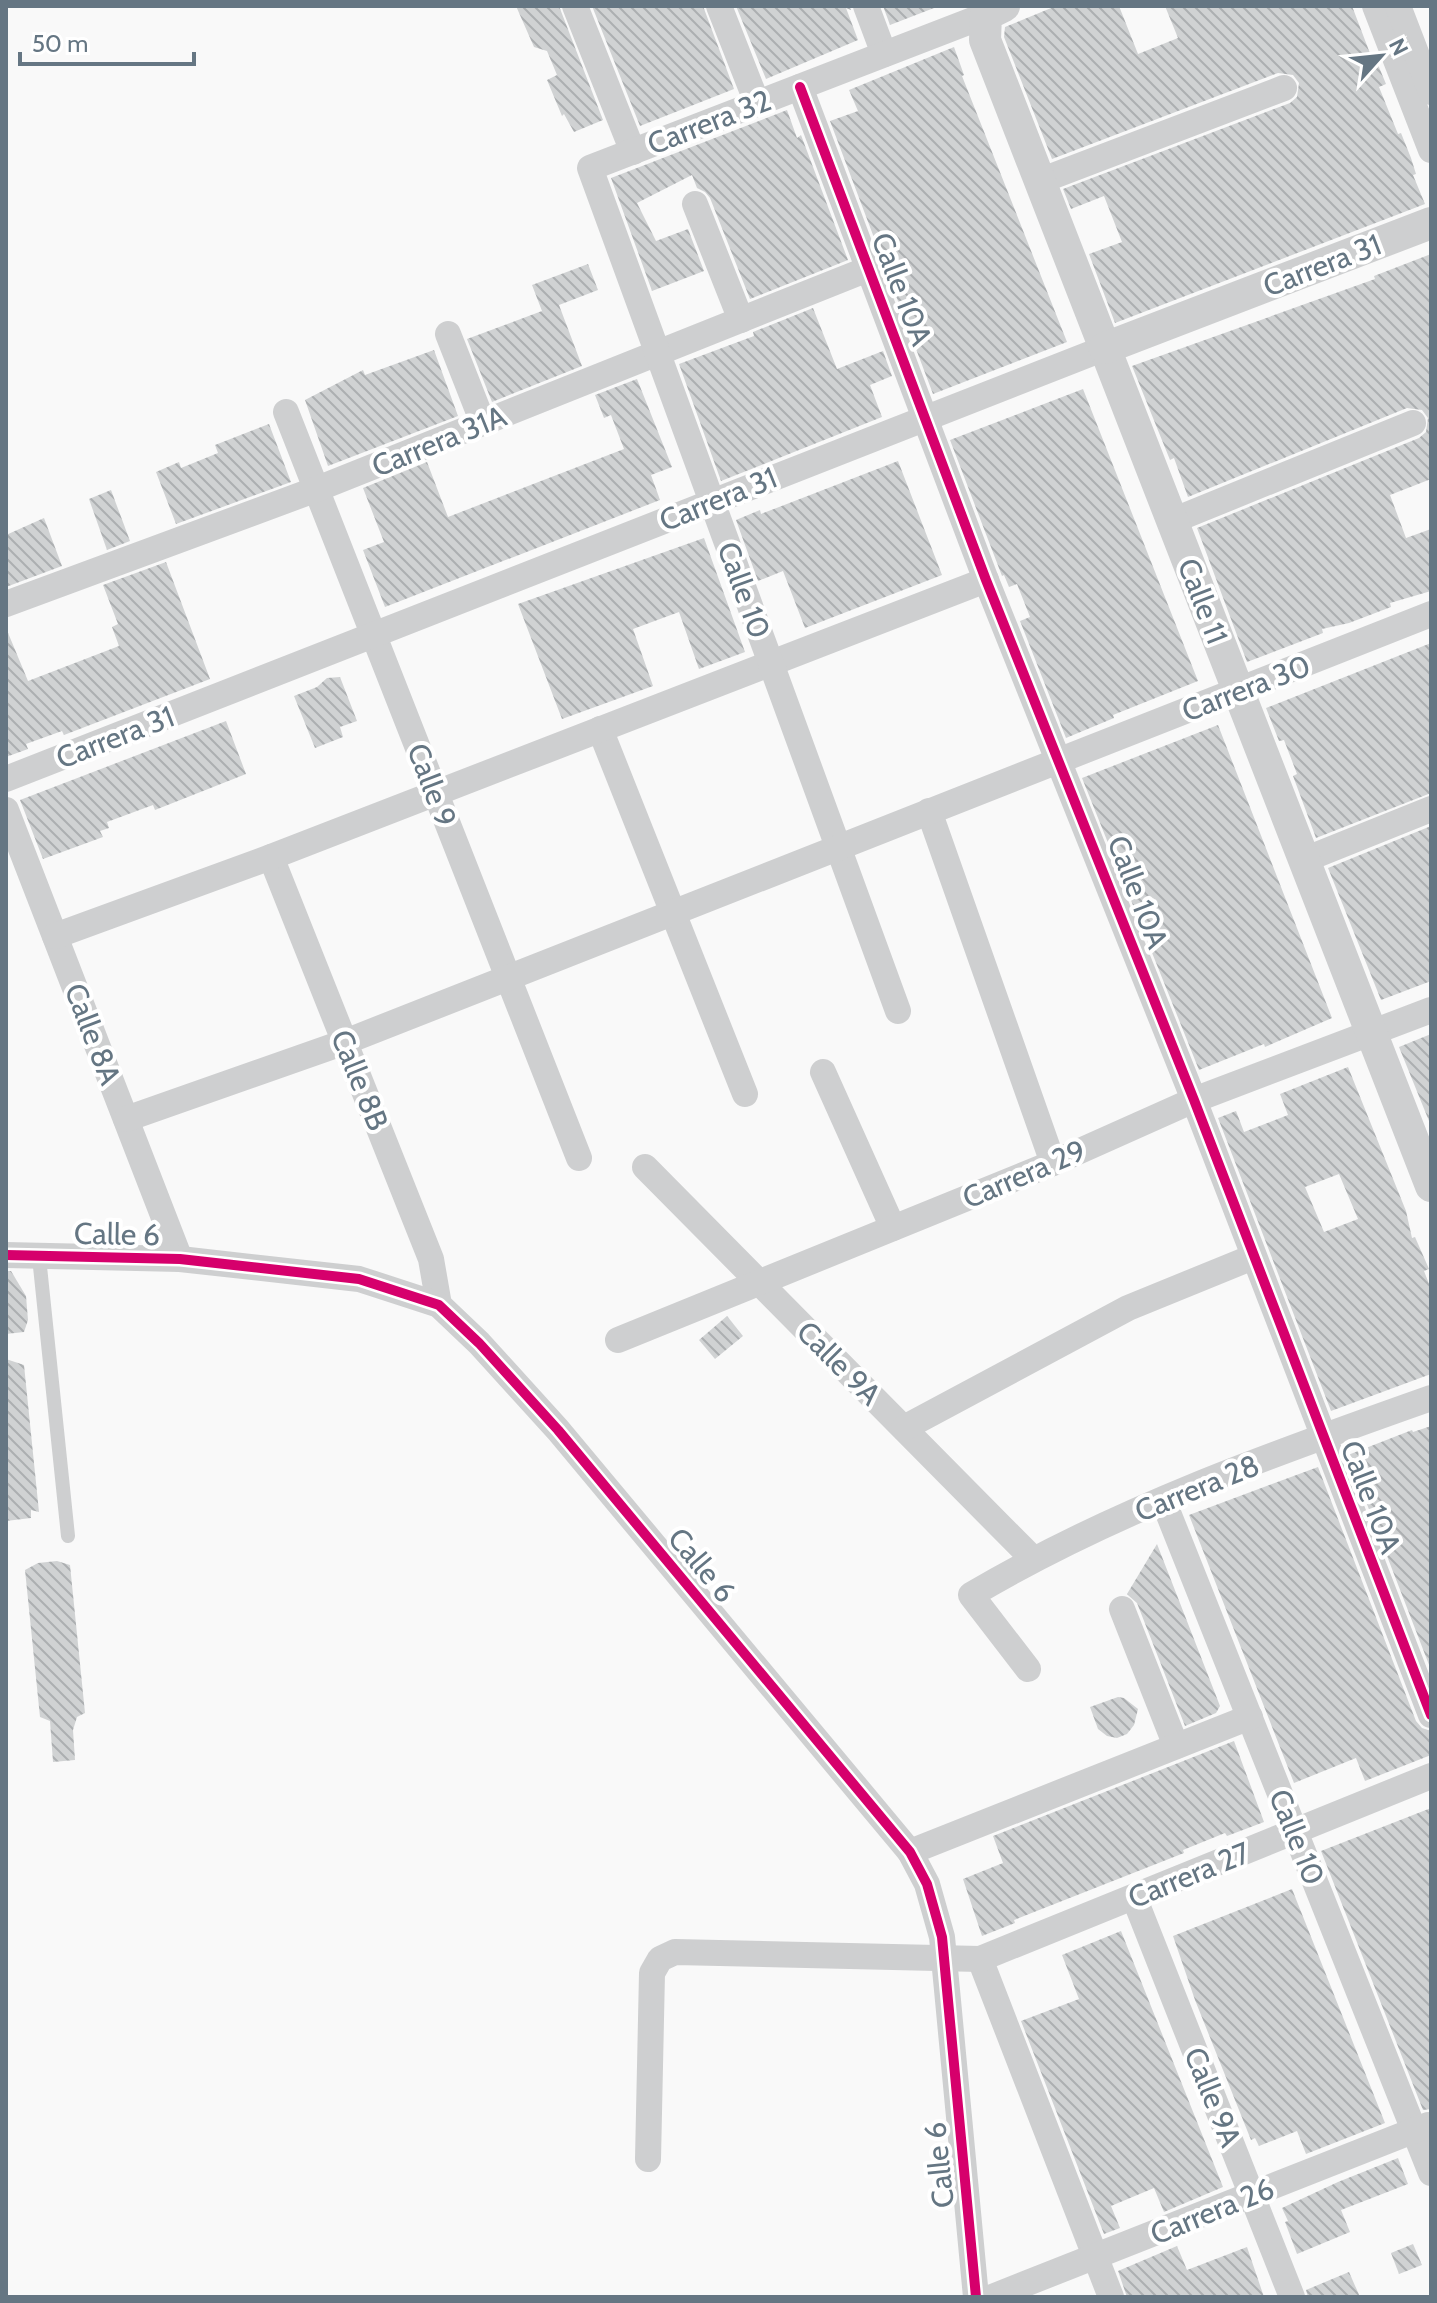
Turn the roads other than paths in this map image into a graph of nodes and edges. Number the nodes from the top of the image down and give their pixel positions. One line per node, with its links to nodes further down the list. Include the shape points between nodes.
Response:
1 (575, 6): 13 (street)
2 (719, 6): 11 (street)
3 (866, 6): 7 (street)
4 (1375, 6): 12 (street)
5 (1398, 6): 10 (street)
6 (1000, 8): 7 (street, Carrera 32); 15 (street, Calle 11, via 985,40)
7 (884, 54): 8 (street, Carrera 32)
8 (800, 87): 11 (street, Carrera 32); 18 (street, Calle 10A)
9 (1284, 88): 15 (street)
10 (1431, 92)
11 (757, 103): 13 (street, Carrera 32)
12 (1431, 150)
13 (633, 152): 14 (street, Carrera 32)
14 (590, 168): 22 (street, Calle 10)
15 (1040, 181): 21 (street, Calle 11)
16 (695, 204): 19 (street)
17 (1431, 223): 21 (street, Carrera 31)
18 (868, 269): 19 (street, Carrera 31A); 24 (street, Calle 10A)
19 (741, 320): 22 (street, Carrera 31A)
20 (448, 334): 25 (street)
21 (1105, 348): 24 (street, Carrera 31); 29 (street, Calle 11)
22 (658, 353): 25 (street, Carrera 31A); 28 (street, Calle 10)
23 (286, 412): 27 (street, Calle 9)
24 (924, 417): 28 (street, Carrera 31); 30 (street, Calle 10A)
25 (483, 423): 27 (street, Carrera 31A)
26 (1413, 423): 29 (street)
27 (317, 489): 31 (street, Carrera 31A); 33 (street, Calle 9)
28 (712, 501): 33 (street, Carrera 31); 34 (street, Calle 10)
29 (1172, 521): 35 (street, Calle 11)
30 (986, 580): 34 (street); 37 (street, Calle 10A)
31 (6, 604)
32 (1431, 614): 35 (street, Carrera 30)
33 (374, 636): 38 (street, Carrera 31); 39 (street, Calle 9)
34 (771, 663): 36 (street); 43 (street, Calle 10)
35 (1239, 691): 37 (street, Carrera 30); 45 (street, Calle 11)
36 (600, 729): 39 (street); 46 (street)
37 (1060, 760): 42 (street, Carrera 30); 55 (street, Calle 10A)
38 (6, 779)
39 (435, 792): 44 (street); 48 (street, Calle 9)
40 (1431, 809): 45 (street)
41 (6, 810): 47 (street, Calle 8A)
42 (929, 811): 43 (street, Carrera 30); 58 (street)
43 (838, 847): 46 (street, Carrera 30); 50 (street, Calle 10)
44 (271, 857): 47 (street); 52 (street, Calle 8B)
45 (1304, 860): 51 (street, Calle 11)
46 (673, 913): 48 (street, Carrera 30); 54 (street)
47 (55, 936): 56 (street, Calle 8A)
48 (508, 979): 52 (street, Carrera 30); 57 (street, Calle 9)
49 (1431, 1010): 51 (street, Carrera 29)
50 (898, 1011)
51 (1371, 1033): 55 (street, Carrera 29); 60 (street, Calle 11)
52 (345, 1042): 56 (street, Carrera 30); 67 (street, Calle 8B, via 431,1259)
53 (823, 1072): 61 (street)
54 (745, 1094)
55 (1194, 1100): 58 (street, Carrera 29); 64 (street, Calle 10A)
56 (126, 1119): 65 (street, Calle 8A)
57 (579, 1158)
58 (1053, 1163): 61 (street, Carrera 29)
59 (645, 1167): 66 (street, Calle 9A)
60 (1431, 1186)
61 (893, 1228): 66 (street, Carrera 29)
62 (6, 1255): 63 (street, Calle 6)
63 (39, 1257): 65 (street, Calle 6); 73 (lane)
64 (1253, 1257): 70 (street, via 1128,1308); 71 (street, Calle 10A)
65 (180, 1259): 67 (street, Calle 6, via 359,1279)
66 (759, 1283): 68 (street, Carrera 29); 70 (street, Calle 9A)
67 (439, 1305): 82 (street, Calle 6, via 558,1430)
68 (618, 1340)
69 (1431, 1398): 71 (street, Carrera 28)
70 (904, 1428): 74 (street, Calle 9A)
71 (1322, 1437): 72 (street, Carrera 28); 77 (street, Calle 10A)
72 (1163, 1500): 74 (street, Carrera 28); 78 (street, Calle 10)
73 (68, 1536)
74 (1032, 1558): 76 (street, Carrera 28, via 971,1595)
75 (1122, 1609): 79 (street)
76 (1028, 1669)
77 (1431, 1715)
78 (1250, 1717): 79 (street); 81 (street, Calle 10)
79 (1176, 1746): 82 (street)
80 (1431, 1776): 81 (street, Carrera 27)
81 (1295, 1832): 83 (street, Carrera 27); 86 (street, Calle 10)
82 (910, 1852): 84 (street, Calle 6, via 937,1912)
83 (1134, 1897): 85 (street, Carrera 27); 89 (street, Calle 9A)
84 (943, 1959): 85 (street, Carrera 27); 87 (street, Carrera 27, via 675,1952 660,1959 652,1973); 91 (street, Calle 6)
85 (980, 1959): 90 (street)
86 (1423, 2128): 88 (street, Calle 10); 89 (street, Carrera 26)
87 (648, 2159)
88 (1431, 2173)
89 (1252, 2195): 90 (street, Carrera 26); 94 (street, Calle 9A)
90 (1096, 2257): 92 (street, Carrera 26); 93 (street)
91 (976, 2297)
92 (992, 2297)
93 (1111, 2297)
94 (1292, 2297)

